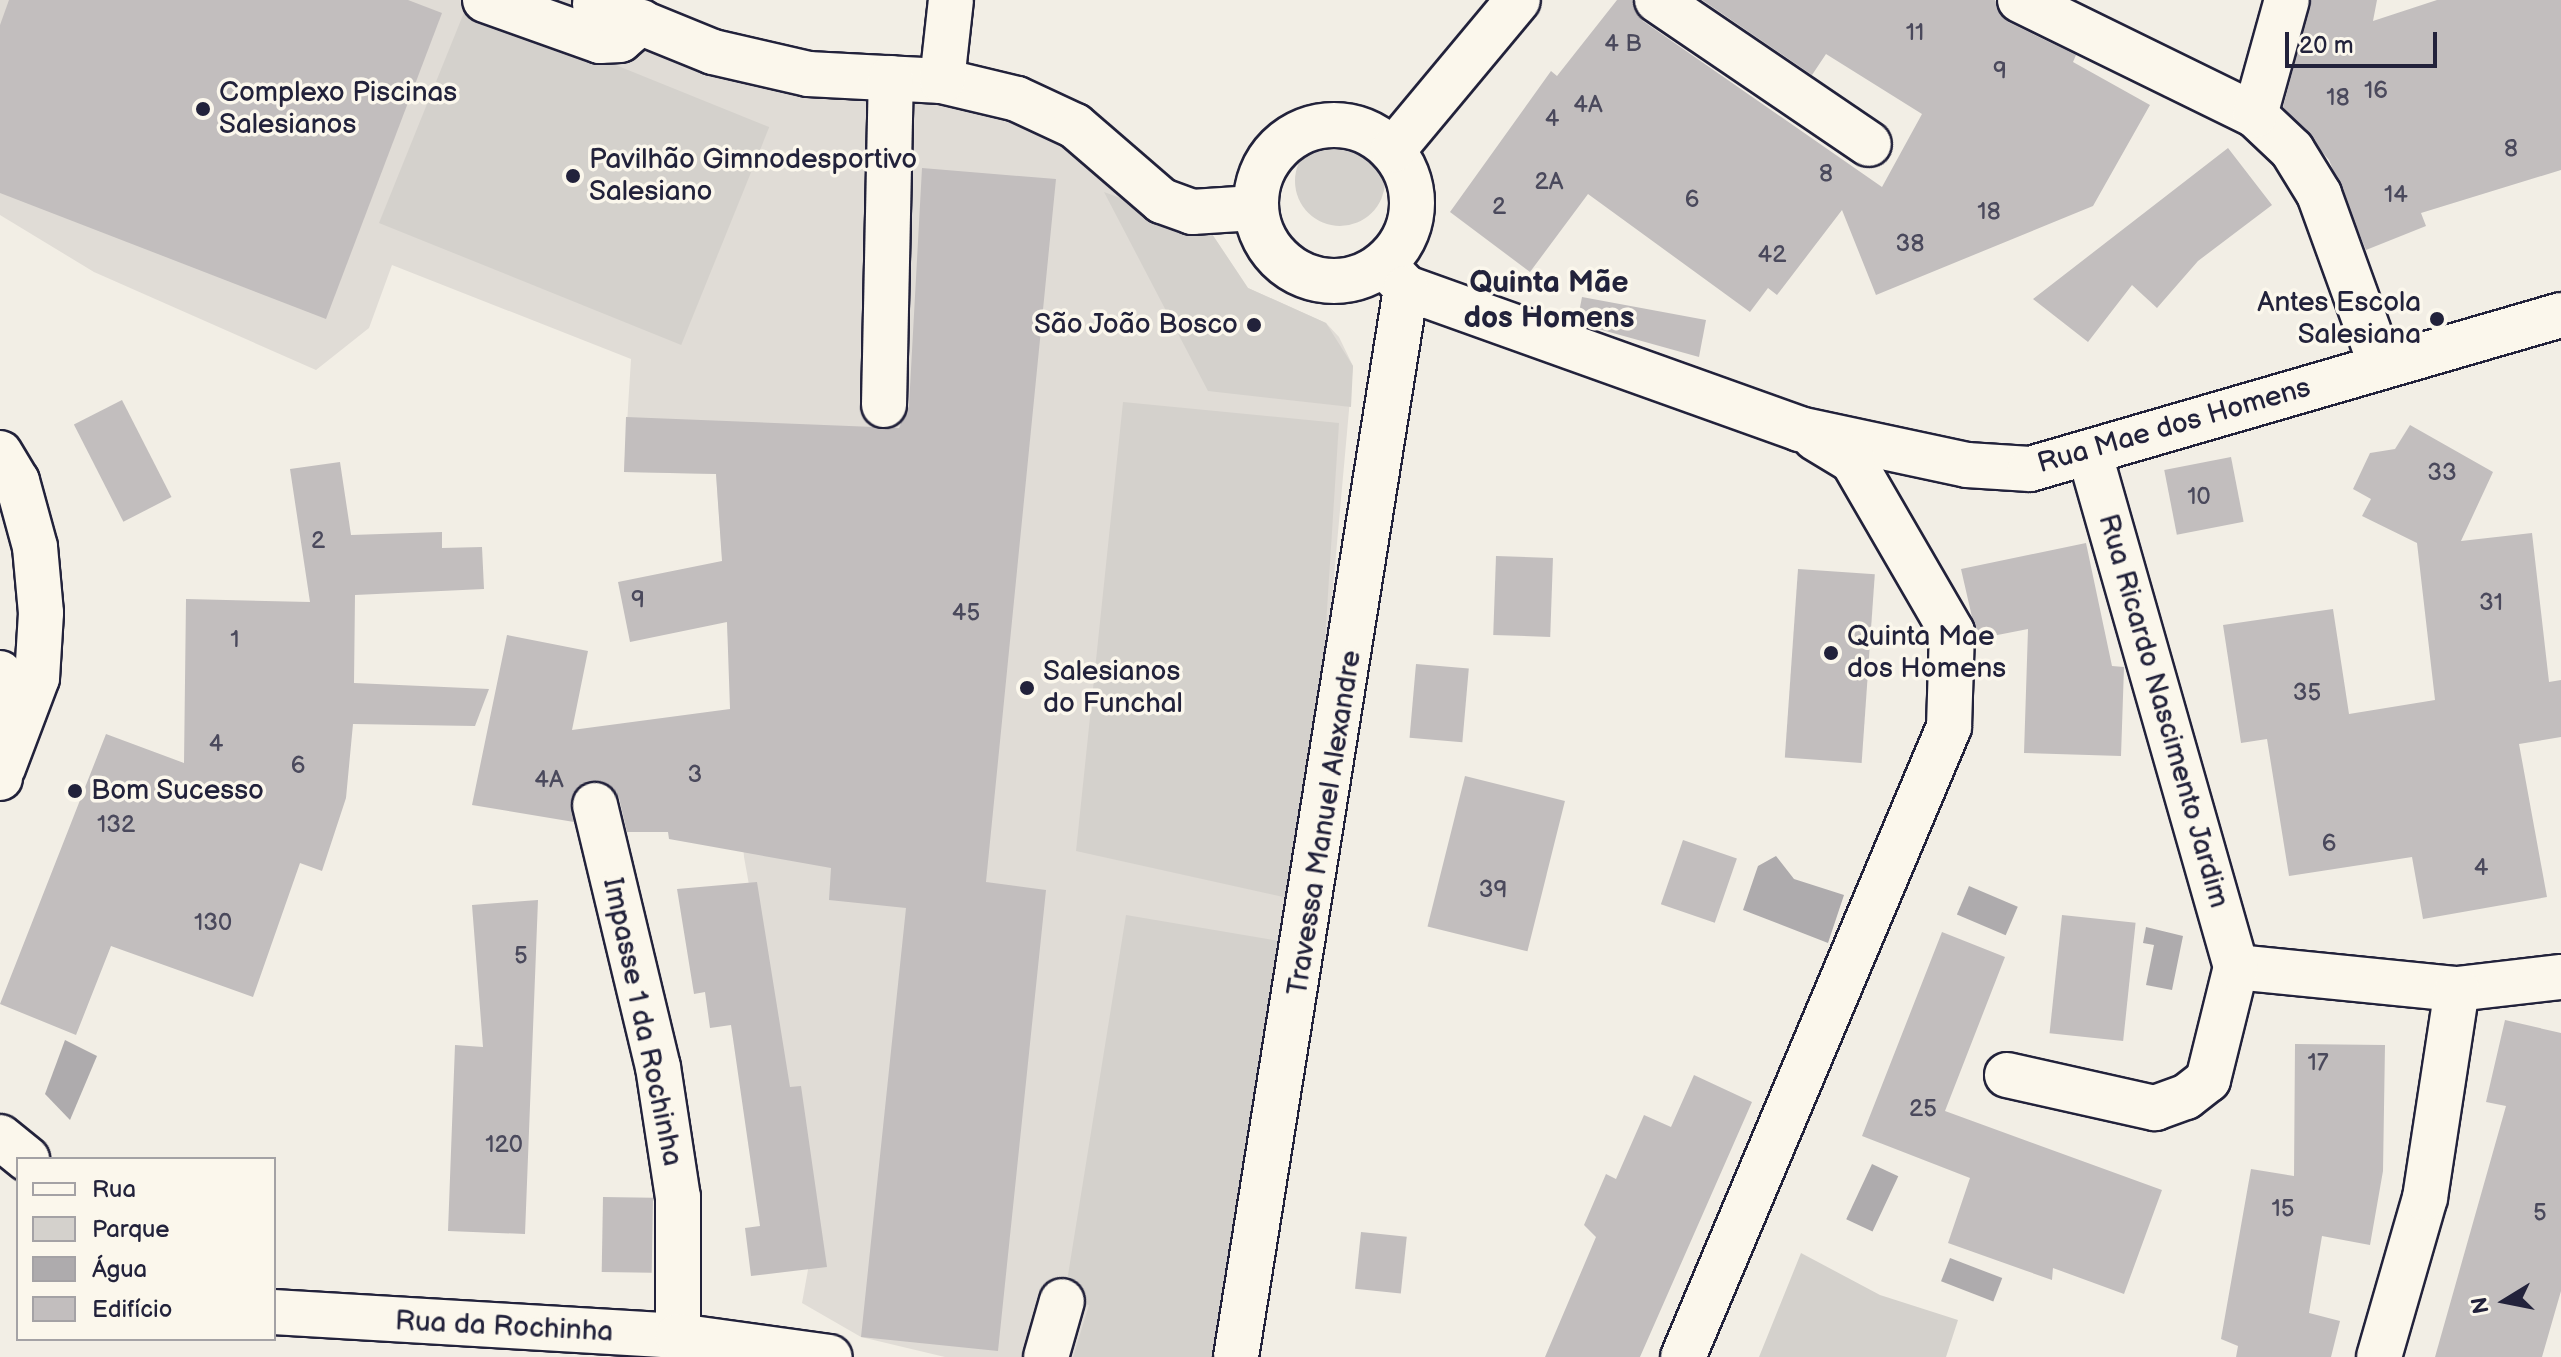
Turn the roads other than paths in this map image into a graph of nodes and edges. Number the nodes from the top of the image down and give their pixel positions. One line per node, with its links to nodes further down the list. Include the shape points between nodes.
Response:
1 (485, 0): 8 (street, via 600,41 620,40)
2 (951, 0): 10 (street)
3 (1518, 0): 13 (street)
4 (1657, 0): 12 (street)
5 (2020, 0): 11 (street)
6 (2287, 0): 11 (street)
7 (595, 4): 8 (street)
8 (641, 22): 9 (street, via 713,52 795,71)
9 (891, 78): 10 (street); 18 (street)
10 (942, 81): 14 (street, via 1017,99 1075,126 1162,201 1192,212)
11 (2255, 115): 17 (street, via 2292,150 2319,194)
12 (1869, 144)
13 (1393, 150): 14 (street, via 1367,130 1335,123 1303,130 1276,148 1259,177); 15 (street, via 1412,188 1409,230)
14 (1254, 208): 15 (street, via 1269,249 1302,276 1344,282)
15 (1395, 277): 19 (street, Rua Mae dos Homens); 36 (street, Travessa Manuel Alexandre)
16 (2561, 315): 17 (street, Rua Mae dos Homens)
17 (2381, 365): 21 (street, Rua Mae dos Homens)
18 (884, 405)
19 (1799, 429): 21 (street, Rua Mae dos Homens, via 1967,465 2030,469); 37 (street, via 1853,461 1952,632 1949,727)
20 (0, 453): 23 (street, via 17,481 35,547 41,613 37,678)
21 (2090, 455): 25 (street, Rua Ricardo Nascimento Jardim)
22 (0, 673): 23 (street)
23 (1, 773)
24 (595, 805): 33 (street, Impasse 1 da Rochinha, via 660,1081 678,1197)
25 (2236, 967): 27 (street); 28 (street, Rua Ricardo Nascimento Jardim, via 2208,1080 2186,1097 2155,1108)
26 (2561, 977): 27 (street)
27 (2457, 989): 38 (street, via 2425,1198)
28 (2007, 1075)
29 (0, 1137): 30 (street)
30 (25, 1157)
31 (1062, 1301): 35 (street)
32 (276, 1312): 33 (street, Rua da Rochinha)
33 (678, 1336): 34 (street, Rua da Rochinha)
34 (830, 1357)
35 (1046, 1357)
36 (1236, 1357)
37 (1683, 1357)
38 (2379, 1357)

